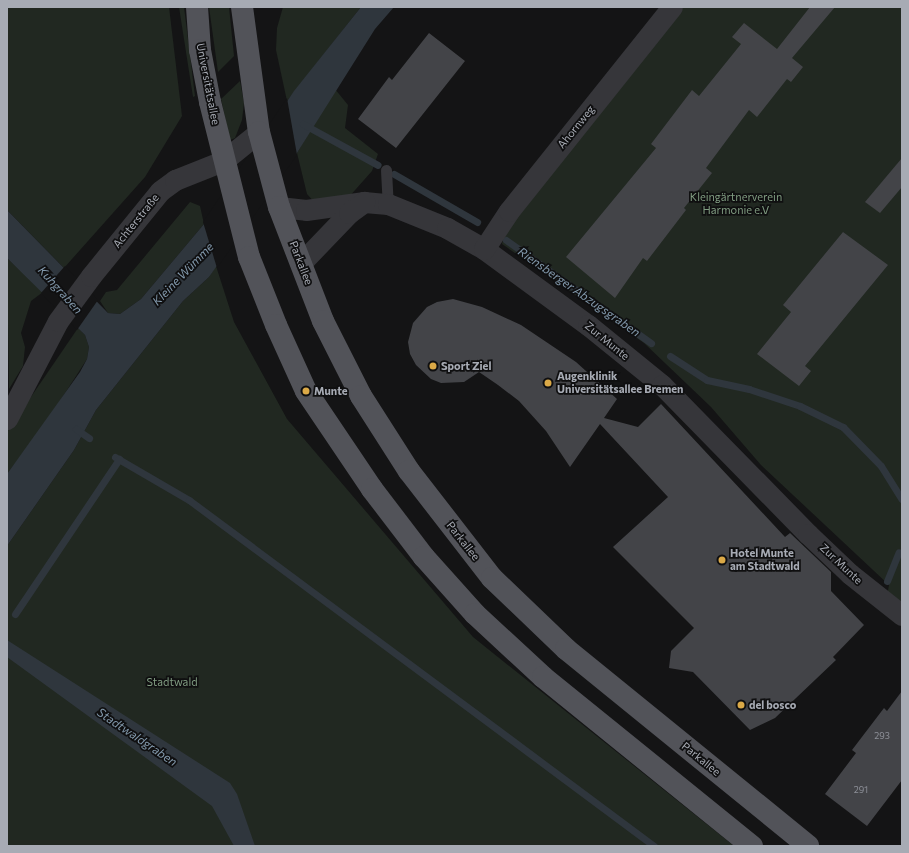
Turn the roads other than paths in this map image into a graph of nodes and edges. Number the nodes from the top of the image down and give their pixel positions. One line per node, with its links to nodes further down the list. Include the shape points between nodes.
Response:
1 (197, 7): 5 (main road, Universitätsallee, via 200,50)
2 (242, 7): 4 (main road)
3 (672, 7): 10 (street, Ahornweg, via 509,211)
4 (258, 132): 5 (street, Achterstraße); 9 (main road, Parkallee)
5 (225, 169): 12 (street, Achterstraße, via 175,180 160,191 58,321); 14 (main road, via 249,257 306,391 372,489 424,557 475,614 543,678)
6 (386, 170): 8 (lane)
7 (364, 202): 8 (street, Zur Munte); 9 (street, Zur Munte, via 306,210); 11 (street, via 349,213)
8 (388, 204): 10 (street, Zur Munte, via 447,228)
9 (279, 207): 11 (main road, Parkallee)
10 (484, 250): 13 (street, Zur Munte, via 588,325 662,384 835,559)
11 (301, 263): 15 (main road, Parkallee, via 323,321 361,396 409,471 492,578 566,649)
12 (7, 419)
13 (902, 615)
14 (752, 846)
15 (808, 846)

